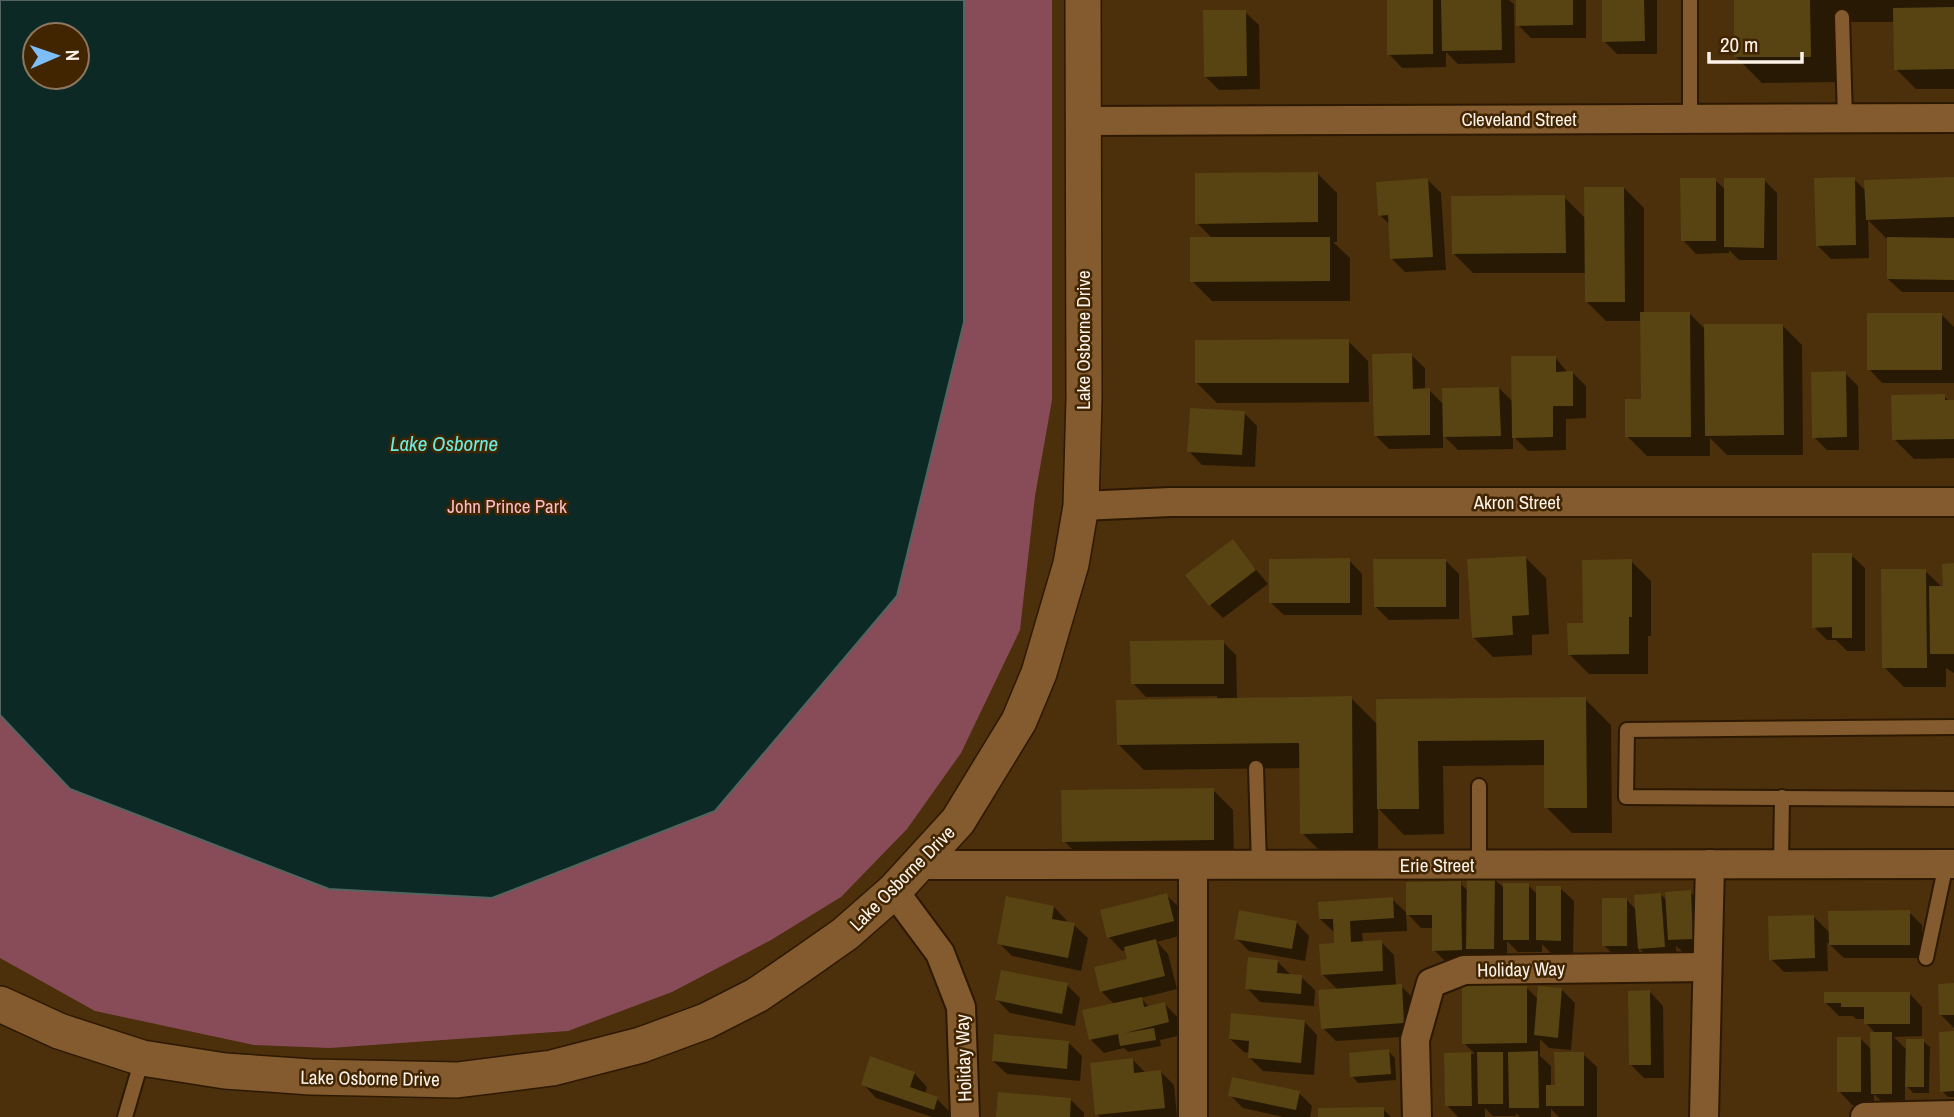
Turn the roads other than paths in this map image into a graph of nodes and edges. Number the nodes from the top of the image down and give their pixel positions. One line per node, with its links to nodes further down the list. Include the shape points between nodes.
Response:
1 (1083, 0): 7 (street, Lake Osborne Drive)
2 (1690, 0): 4 (lane)
3 (1842, 17): 5 (lane)
4 (1690, 118): 5 (street, Cleveland Street); 7 (street, Cleveland Street)
5 (1845, 118): 6 (street, Cleveland Street)
6 (1954, 118)
7 (1084, 121): 9 (street, Lake Osborne Drive)
8 (1954, 502): 9 (street, Akron Street, via 1184,502)
9 (1081, 506): 19 (street, Lake Osborne Drive, via 1057,616 1019,721 958,821)
10 (1954, 727): 13 (lane, via 1627,730 1626,797)
11 (1256, 768): 21 (lane)
12 (1479, 786): 15 (lane)
13 (1782, 797): 14 (lane); 17 (lane)
14 (1954, 799)
15 (1479, 864): 16 (street, Erie Street); 21 (street, Erie Street)
16 (1710, 864): 17 (street, Erie Street); 24 (street)
17 (1781, 864): 18 (street, Erie Street)
18 (1950, 864): 23 (lane)
19 (920, 865): 20 (street, Erie Street); 22 (street, Lake Osborne Drive)
20 (1193, 865): 21 (street, Erie Street); 30 (street)
21 (1259, 865)
22 (894, 891): 26 (street, Lake Osborne Drive, via 845,934 747,1000 641,1045 552,1068 457,1080 324,1078 225,1071); 29 (street, Holiday Way, via 940,953 961,1007)
23 (1926, 958)
24 (1707, 967): 31 (street, Holiday Way, via 1464,970 1431,983 1415,1040); 32 (street)
25 (0, 1004): 26 (street, Lake Osborne Drive, via 59,1031)
26 (142, 1058): 28 (lane)
27 (1954, 1115): 33 (street)
28 (125, 1117)
29 (965, 1117)
30 (1193, 1117)
31 (1417, 1117)
32 (1704, 1117)
33 (1865, 1117)

